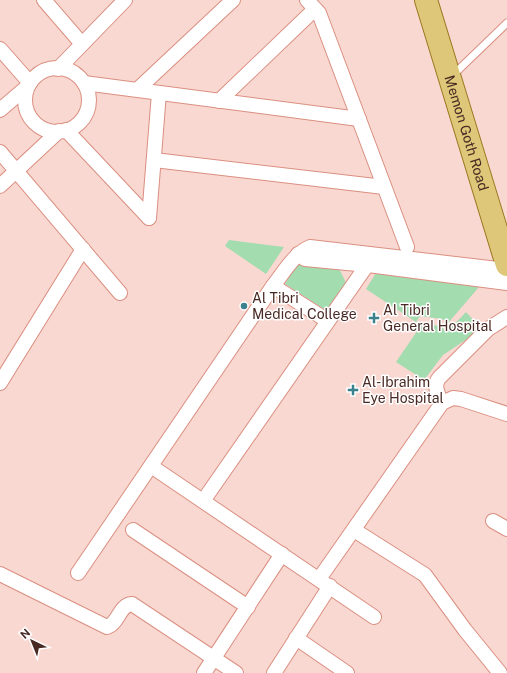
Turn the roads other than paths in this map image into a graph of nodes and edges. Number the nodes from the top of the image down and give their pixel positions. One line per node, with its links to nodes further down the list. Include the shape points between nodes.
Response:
1 (44, 0): 7 (street)
2 (125, 0): 7 (street)
3 (233, 0): 13 (street)
4 (426, 0): 10 (main road, Memon Goth Road)
5 (311, 4): 15 (street); 17 (street, via 319,14)
6 (507, 24): 10 (lane)
7 (82, 44): 9 (street)
8 (0, 49): 12 (street)
9 (58, 69): 11 (street, via 76,74); 12 (street, via 42,72)
10 (450, 78): 24 (main road, Memon Goth Road)
11 (84, 83): 13 (street); 18 (street, via 88,93 88,105 84,116 77,125)
12 (29, 84): 16 (street); 18 (street, via 25,101 34,122 43,129)
13 (138, 89): 14 (street)
14 (159, 93): 15 (street); 20 (street)
15 (219, 100): 17 (street)
16 (0, 110)
17 (359, 119): 23 (street)
18 (63, 131): 20 (street, via 149,218); 21 (street)
19 (0, 152): 21 (street)
20 (154, 160): 23 (street)
21 (16, 171): 22 (street); 26 (street)
22 (0, 186)
23 (384, 187): 25 (street)
24 (502, 230): 28 (main road, Memon Goth Road)
25 (406, 247)
26 (82, 249): 32 (street); 35 (street)
27 (371, 260): 29 (street); 30 (street); 31 (street, via 305,260 298,254); 34 (street)
28 (507, 265)
29 (507, 270)
30 (507, 283)
31 (273, 286): 34 (street); 38 (street)
32 (120, 293)
33 (507, 317): 36 (street, via 488,329 435,383)
34 (328, 322): 39 (street)
35 (0, 383)
36 (442, 403): 37 (street, via 453,398 461,399); 43 (street)
37 (507, 414)
38 (151, 466): 39 (street); 45 (street)
39 (203, 501): 44 (street)
40 (492, 521): 41 (street)
41 (507, 529)
42 (133, 530): 48 (street)
43 (354, 530): 47 (street); 56 (street, via 425,575)
44 (282, 554): 47 (street); 48 (street)
45 (78, 573)
46 (0, 574): 51 (street, via 107,627 114,622 127,604 132,604)
47 (324, 583): 49 (street); 50 (street)
48 (248, 607): 51 (street)
49 (374, 616)
50 (296, 638): 54 (street); 55 (street)
51 (214, 658): 52 (street); 53 (street)
52 (204, 673)
53 (236, 673)
54 (274, 673)
55 (347, 673)
56 (500, 673)

